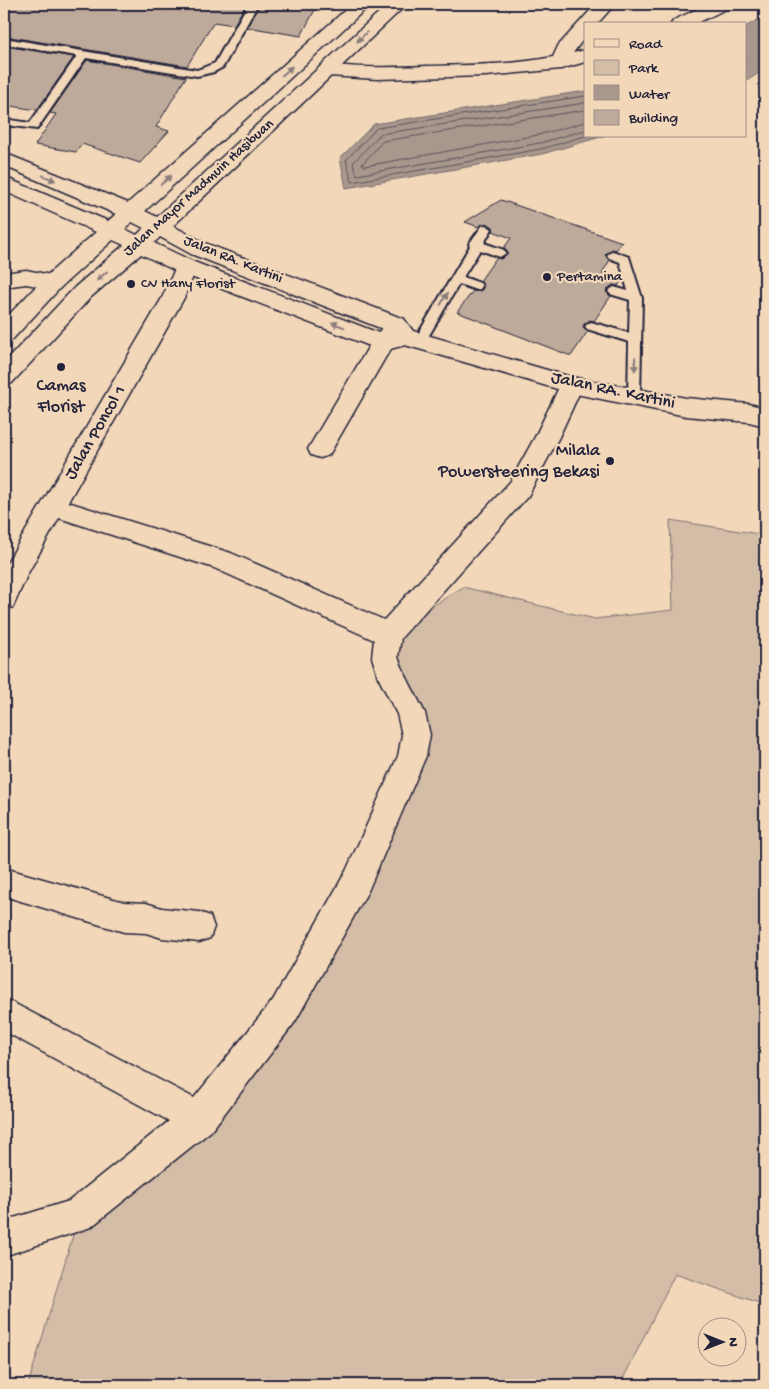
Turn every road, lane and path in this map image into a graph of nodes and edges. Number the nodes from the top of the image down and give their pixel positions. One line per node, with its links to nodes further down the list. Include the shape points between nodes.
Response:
1 (253, 4): 10 (lane, via 219,64 210,70 197,72)
2 (362, 4): 17 (main road, Jalan Mayor Madmuin Hasibuan, one-way to 2)
3 (398, 4): 13 (main road, Jalan Mayor Madmuin Hasibuan, one-way to 13)
4 (606, 4): 6 (main road)
5 (722, 4): 7 (main road)
6 (589, 22)
7 (684, 22)
8 (584, 27): 12 (main road, via 565,50)
9 (4, 41): 10 (lane)
10 (83, 54): 14 (lane, via 33,127)
11 (584, 56): 12 (main road)
12 (561, 63): 13 (main road, via 480,72 354,74)
13 (328, 70): 18 (main road, Jalan Mayor Madmuin Hasibuan)
14 (4, 122)
15 (4, 159): 17 (main road, Jalan RA. Kartini, one-way to 17)
16 (4, 183): 20 (main road, Jalan RA. Kartini)
17 (130, 212): 18 (main road, Jalan RA. Kartini); 20 (main road, Jalan Mayor Madmuin Hasibuan)
18 (158, 228): 21 (main road, Jalan Mayor Madmuin Hasibuan); 34 (main road, Jalan RA. Kartini, via 199,249)
19 (486, 229): 22 (lane)
20 (110, 230): 21 (main road, Jalan RA. Kartini); 28 (main road, Jalan Mayor Madmuin Hasibuan)
21 (138, 244): 25 (main road, Jalan RA. Kartini); 36 (main road, Jalan Mayor Madmuin Hasibuan, one-way to 36, via 83,292)
22 (475, 244): 23 (lane); 26 (lane)
23 (500, 253)
24 (613, 255): 31 (lane, via 625,260)
25 (186, 267): 34 (main road, Jalan RA. Kartini, one-way to 25); 41 (main road, Jalan Poncol 1, via 173,298)
26 (456, 279): 29 (lane); 34 (lane, one-way to 26)
27 (4, 280): 28 (main road, via 26,277)
28 (53, 282): 33 (main road, Jalan Mayor Madmuin Hasibuan)
29 (476, 286)
30 (614, 291): 31 (lane)
31 (636, 298): 35 (lane)
32 (591, 326): 35 (lane)
33 (4, 334)
34 (401, 336): 37 (main road, Jalan RA. Kartini); 40 (main road)
35 (636, 339): 38 (lane, one-way to 38)
36 (4, 376)
37 (571, 385): 38 (main road, Jalan RA. Kartini); 43 (main road, via 519,489)
38 (634, 398): 39 (main road, Jalan RA. Kartini)
39 (757, 415)
40 (320, 449)
41 (54, 507): 42 (main road, Jalan Poncol 1, via 16,570); 43 (main road, via 222,560)
42 (4, 599)
43 (388, 634): 47 (main road, via 385,658 411,713 416,735 412,756 357,881 284,1011)
44 (4, 882): 45 (main road, via 124,917)
45 (199, 927)
46 (4, 1014): 47 (main road)
47 (199, 1119): 48 (main road, via 79,1215)
48 (4, 1238)

